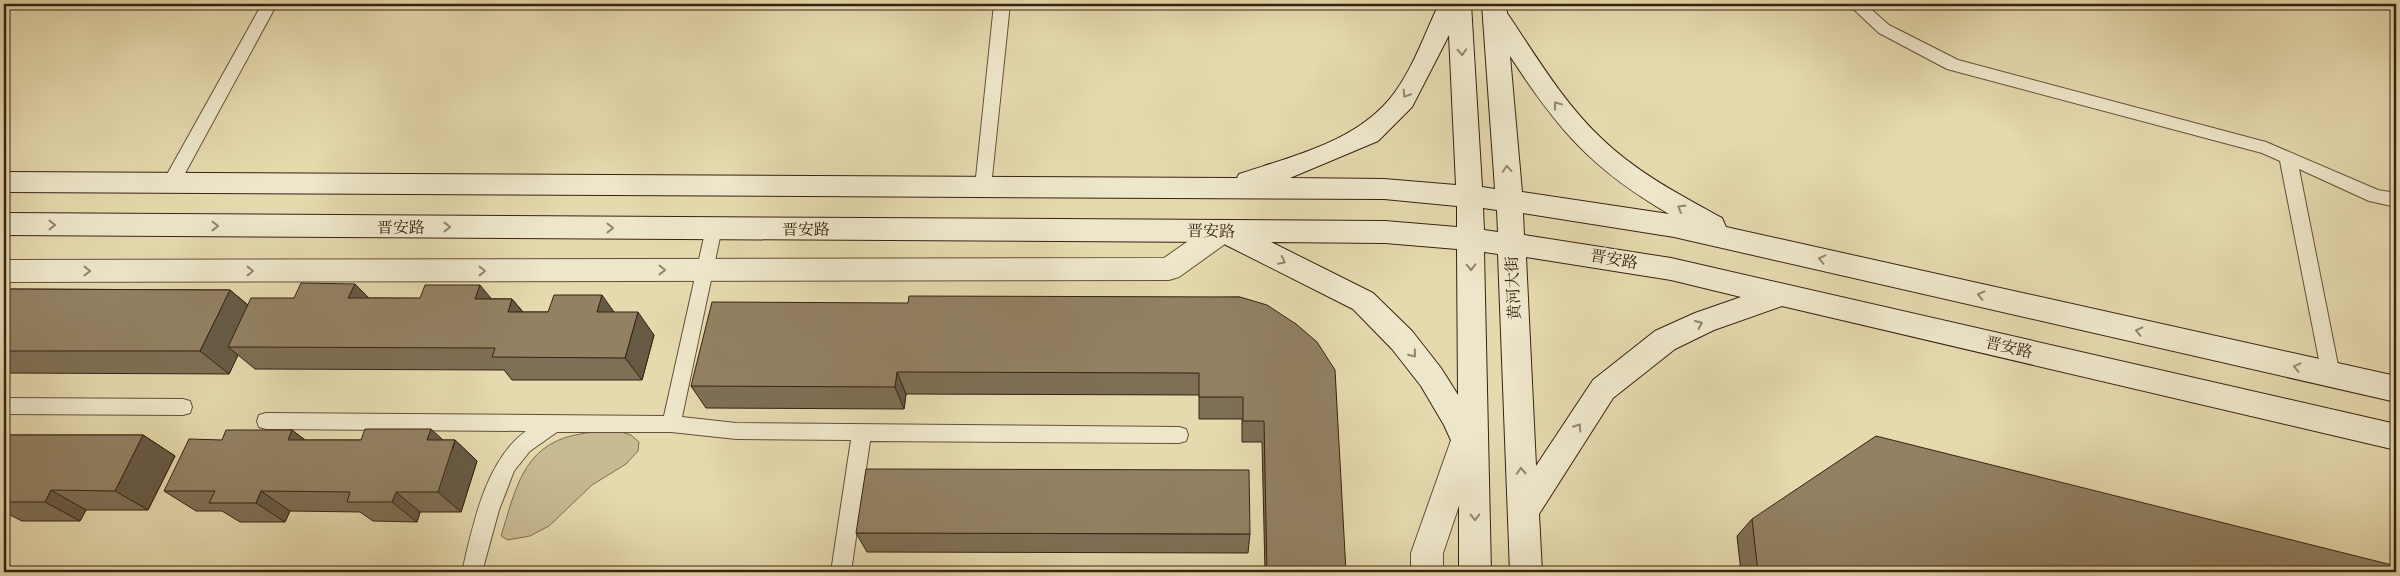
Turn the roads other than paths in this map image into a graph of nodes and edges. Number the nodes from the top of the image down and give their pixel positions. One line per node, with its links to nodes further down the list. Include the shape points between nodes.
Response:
1 (269, 4): 9 (lane)
2 (1002, 4): 10 (lane)
3 (1451, 4): 11 (main road, one-way to 11, via 1403,100 1369,134 1299,165)
4 (1459, 4): 12 (main road, one-way to 12)
5 (1855, 4): 7 (lane, via 1884,29 1953,65 2266,148)
6 (1495, 9): 13 (main road, 黄河大街, one-way to 6); 19 (main road, one-way to 6, via 1681,208 1603,156 1579,133 1554,101)
7 (2288, 158): 14 (lane, via 2375,196); 24 (lane)
8 (4, 182): 9 (main road)
9 (171, 183): 10 (main road)
10 (983, 187): 11 (main road)
11 (1222, 188): 12 (main road, via 1384,190)
12 (1470, 195): 13 (main road); 18 (main road)
13 (1509, 200): 19 (main road, via 1613,215); 20 (main road, 黄河大街)
14 (2396, 200)
15 (4, 224): 16 (main road, 晋安路, one-way to 16)
16 (714, 228): 17 (main road, 晋安路); 21 (lane)
17 (1223, 231): 18 (main road, 晋安路, via 1385,232); 21 (main road, via 1169,269); 34 (main road, one-way to 34, via 1363,302 1402,340 1431,377)
18 (1471, 238): 20 (main road, 晋安路); 34 (main road, one-way to 34)
19 (1738, 240): 24 (main road, one-way to 19)
20 (1511, 243): 23 (main road, 晋安路, via 1671,269); 35 (main road, 黄河大街, one-way to 20)
21 (705, 270): 22 (main road, one-way to 21); 30 (lane)
22 (4, 271)
23 (1782, 295): 33 (main road, 晋安路); 35 (main road, one-way to 23, via 1603,389 1665,340 1705,321)
24 (2331, 374): 25 (main road)
25 (2396, 389)
26 (4, 406): 27 (lane)
27 (183, 407)
28 (266, 421): 29 (lane)
29 (553, 424): 30 (lane); 36 (lane, via 528,441 503,469)
30 (671, 424): 31 (lane, via 736,431)
31 (862, 432): 32 (lane); 37 (lane)
32 (1179, 435)
33 (2396, 437)
34 (1471, 442): 38 (main road, via 1427,552); 39 (main road, one-way to 39)
35 (1523, 512): 40 (main road, 黄河大街)
36 (472, 572)
37 (841, 572)
38 (1427, 572)
39 (1475, 572)
40 (1526, 572)

